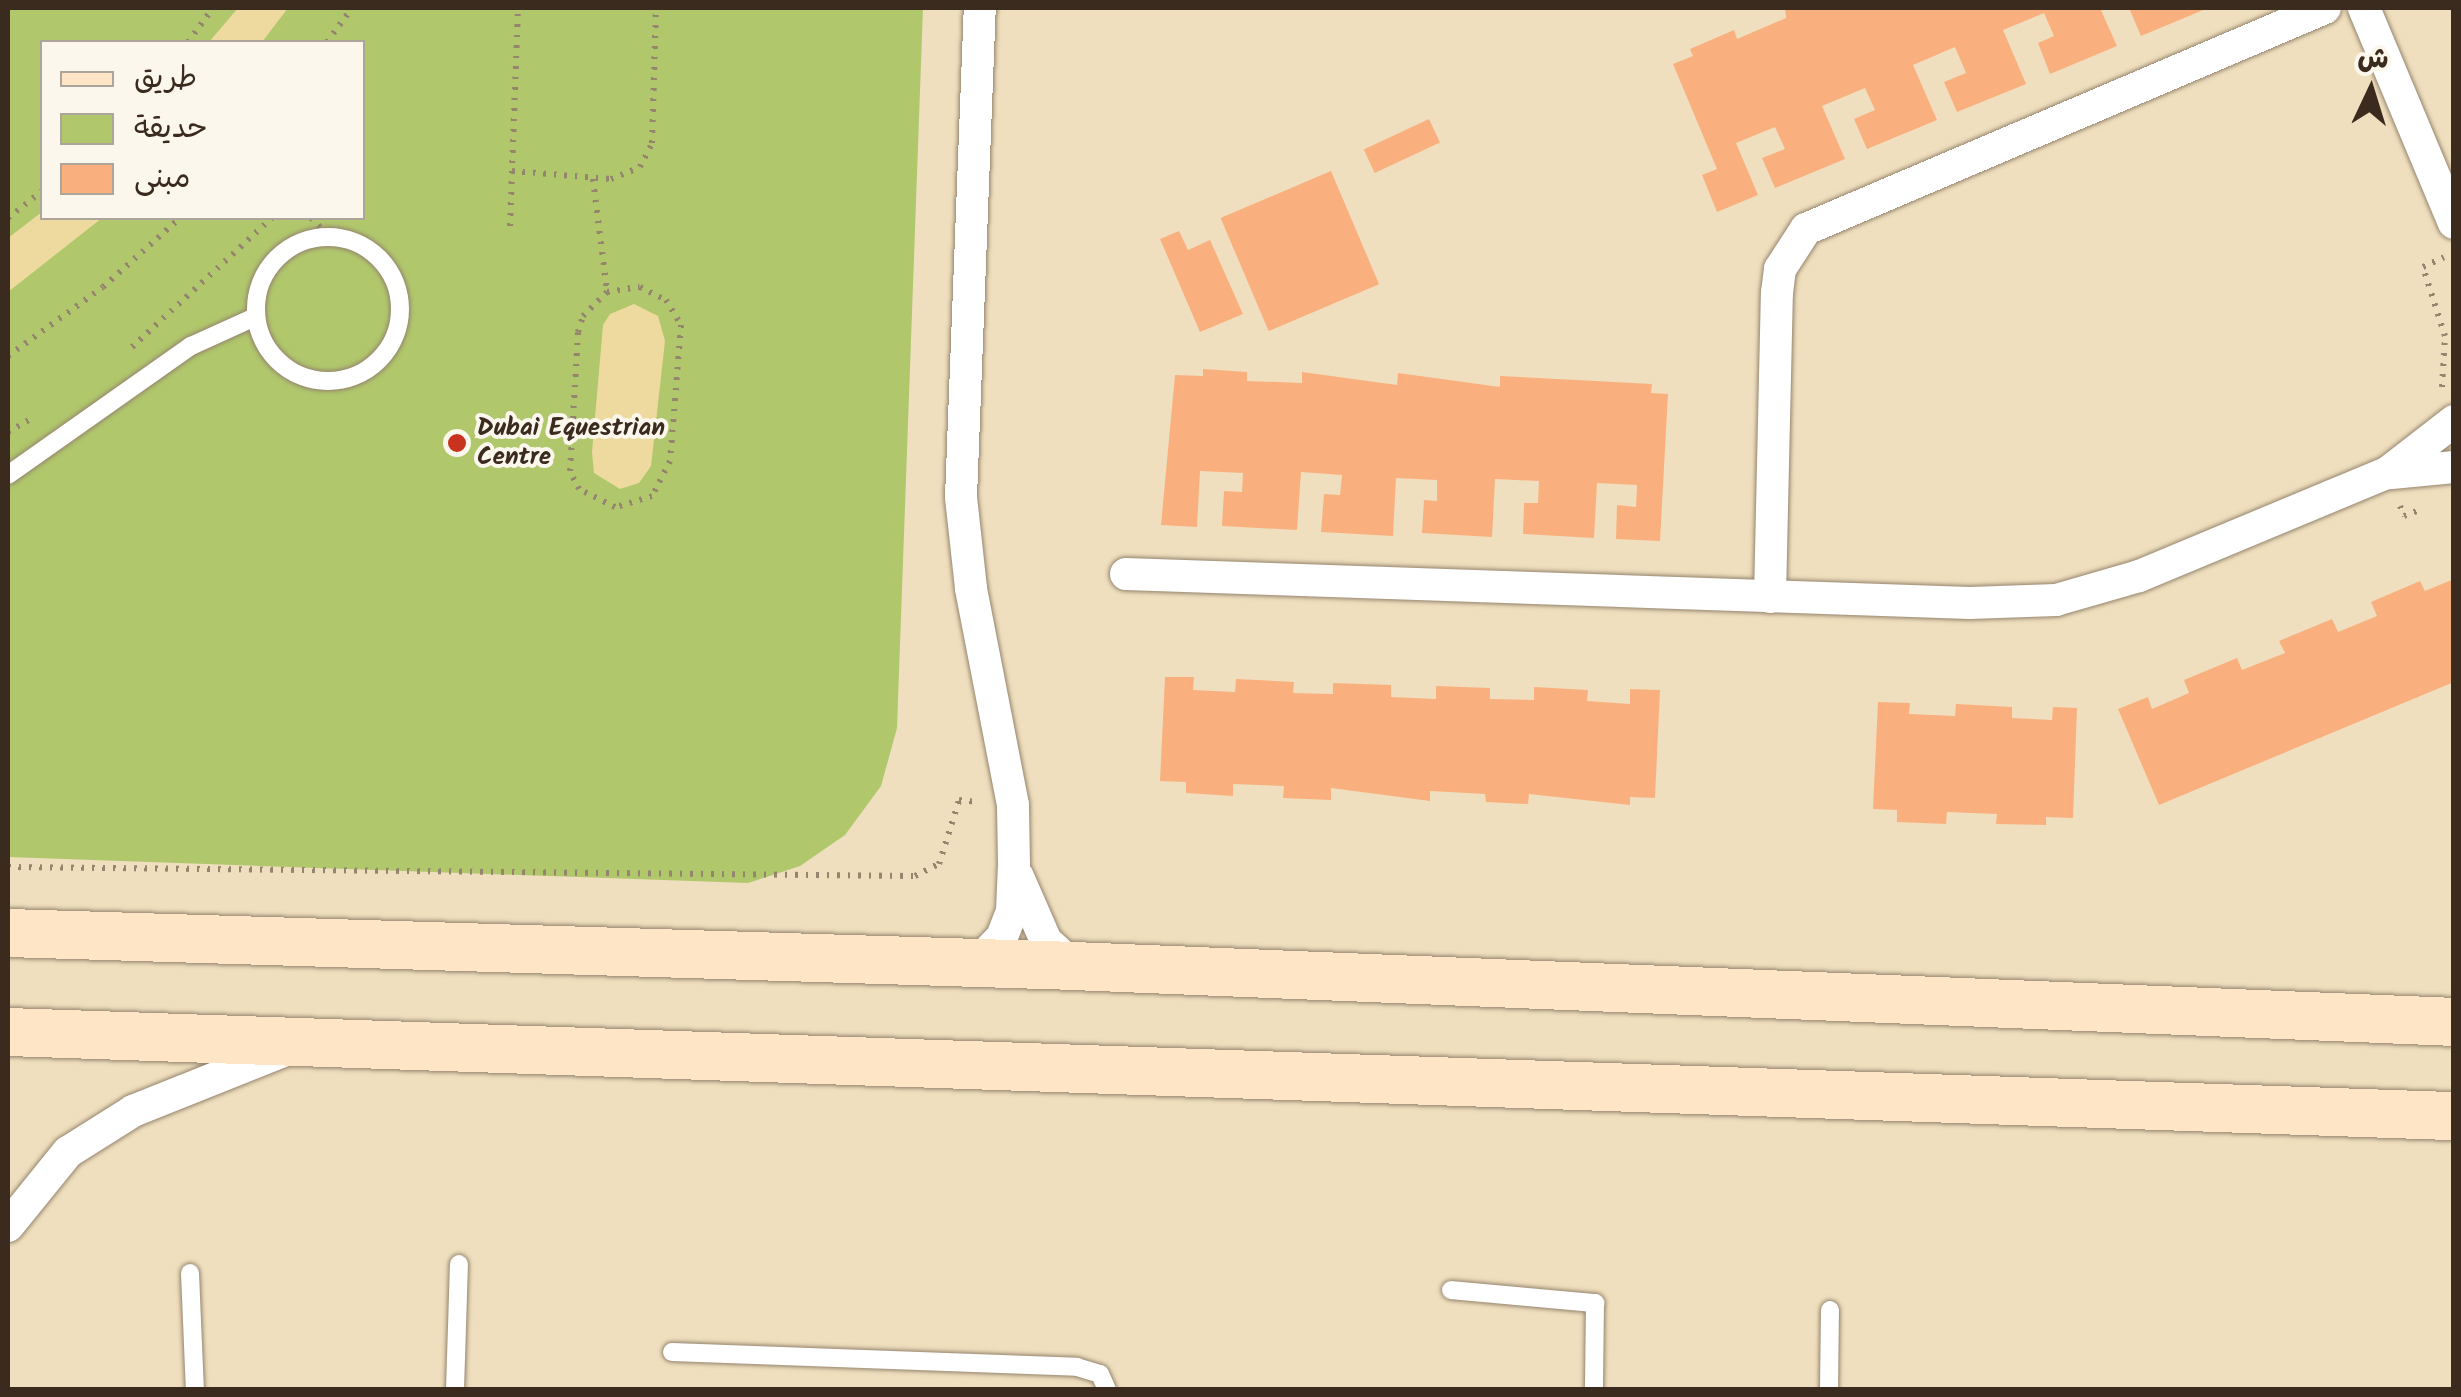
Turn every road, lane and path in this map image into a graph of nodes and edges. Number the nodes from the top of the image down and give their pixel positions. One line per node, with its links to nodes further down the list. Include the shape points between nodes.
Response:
1 (214, 8): 8 (path)
2 (352, 8): 9 (path)
3 (518, 8): 10 (path)
4 (656, 8): 11 (path, via 648,156 622,179)
5 (980, 8): 33 (street, via 960,480 971,588)
6 (2325, 8): 32 (street, via 1806,229 1780,269 1776,293)
7 (2364, 8): 17 (street)
8 (190, 40)
9 (329, 40)
10 (512, 170): 11 (path); 18 (path)
11 (593, 179): 21 (path)
12 (40, 193): 13 (path)
13 (8, 218)
14 (178, 220): 23 (path, via 103,287)
15 (270, 220): 24 (path)
16 (313, 220): 19 (path)
17 (2454, 223)
18 (510, 226)
19 (329, 236): 22 (lane, via 289,247 274,260 255,297); 22 (lane, via 368,248 395,280 400,321 382,358 347,379 306,378 271,355)
20 (2454, 253): 25 (path, via 2422,267 2445,336)
21 (607, 292): 21 (path, via 578,332 568,451 579,488 614,507 652,496 665,480 683,339 675,311 654,292)
22 (255, 317): 30 (lane, via 191,346)
23 (8, 356)
24 (119, 358)
25 (2446, 408): 29 (street)
26 (39, 414): 27 (path)
27 (8, 432)
28 (2454, 467): 29 (street)
29 (2387, 473): 32 (street, via 2139,576 2056,600)
30 (8, 475)
31 (1126, 574): 32 (street)
32 (1770, 597)
33 (1013, 805): 34 (street); 35 (path, via 958,800 939,864 915,876)
34 (1014, 864): 37 (street, via 1012,911 1002,937); 38 (street, via 1046,941)
35 (8, 866)
36 (8, 933): 37 (main road)
37 (977, 963): 38 (main road)
38 (1073, 966): 39 (main road)
39 (2454, 1022)
40 (8, 1032): 41 (main road)
41 (310, 1041): 42 (main road); 43 (street, via 133,1110 68,1152)
42 (2454, 1116)
43 (8, 1226)
44 (459, 1264): 50 (lane)
45 (190, 1272): 49 (lane)
46 (1452, 1290): 52 (lane, via 1595,1303)
47 (1830, 1310): 53 (lane)
48 (672, 1352): 51 (lane, via 1076,1366 1100,1374)
49 (194, 1390)
50 (455, 1390)
51 (1107, 1390)
52 (1594, 1390)
53 (1829, 1390)

